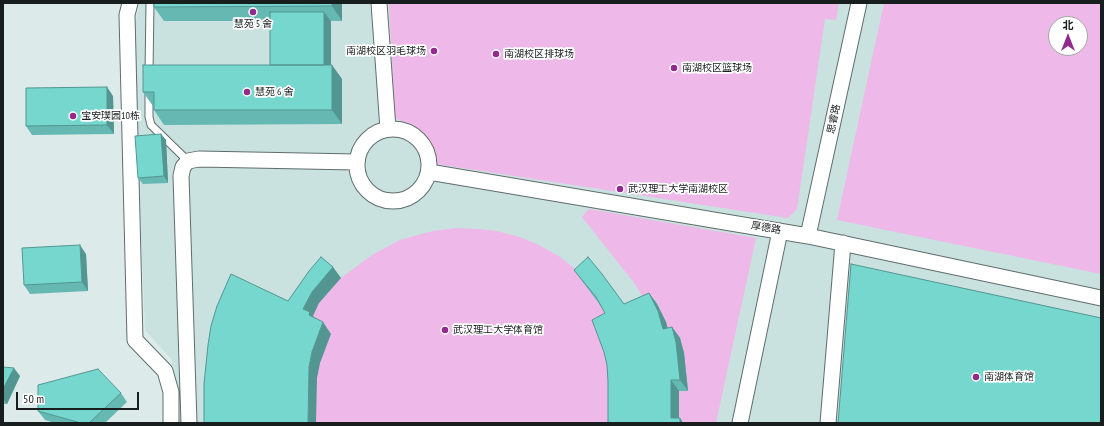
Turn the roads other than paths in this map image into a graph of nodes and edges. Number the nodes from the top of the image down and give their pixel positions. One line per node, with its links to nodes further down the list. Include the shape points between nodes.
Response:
1 (130, 3): 15 (street, via 127,15 135,340 165,371 171,392)
2 (150, 3): 5 (lane)
3 (379, 3): 7 (street)
4 (859, 3): 12 (street, 思睿路)
5 (150, 77)
6 (150, 85): 8 (lane, via 151,125)
7 (388, 129): 9 (street, via 366,140); 10 (street, via 405,130 420,140 428,155)
8 (188, 161): 9 (street, via 199,159); 16 (street, via 181,176)
9 (356, 162): 10 (street, via 359,180 364,188 379,199 388,201 406,199 414,195 426,181)
10 (428, 172): 11 (street, 厚德路)
11 (780, 231): 12 (street, 厚德路); 17 (street)
12 (808, 236): 13 (street, 厚德路)
13 (843, 243): 14 (street, 厚德路); 18 (street, via 839,328)
14 (1101, 298)
15 (171, 423)
16 (189, 423)
17 (740, 423)
18 (828, 423)

